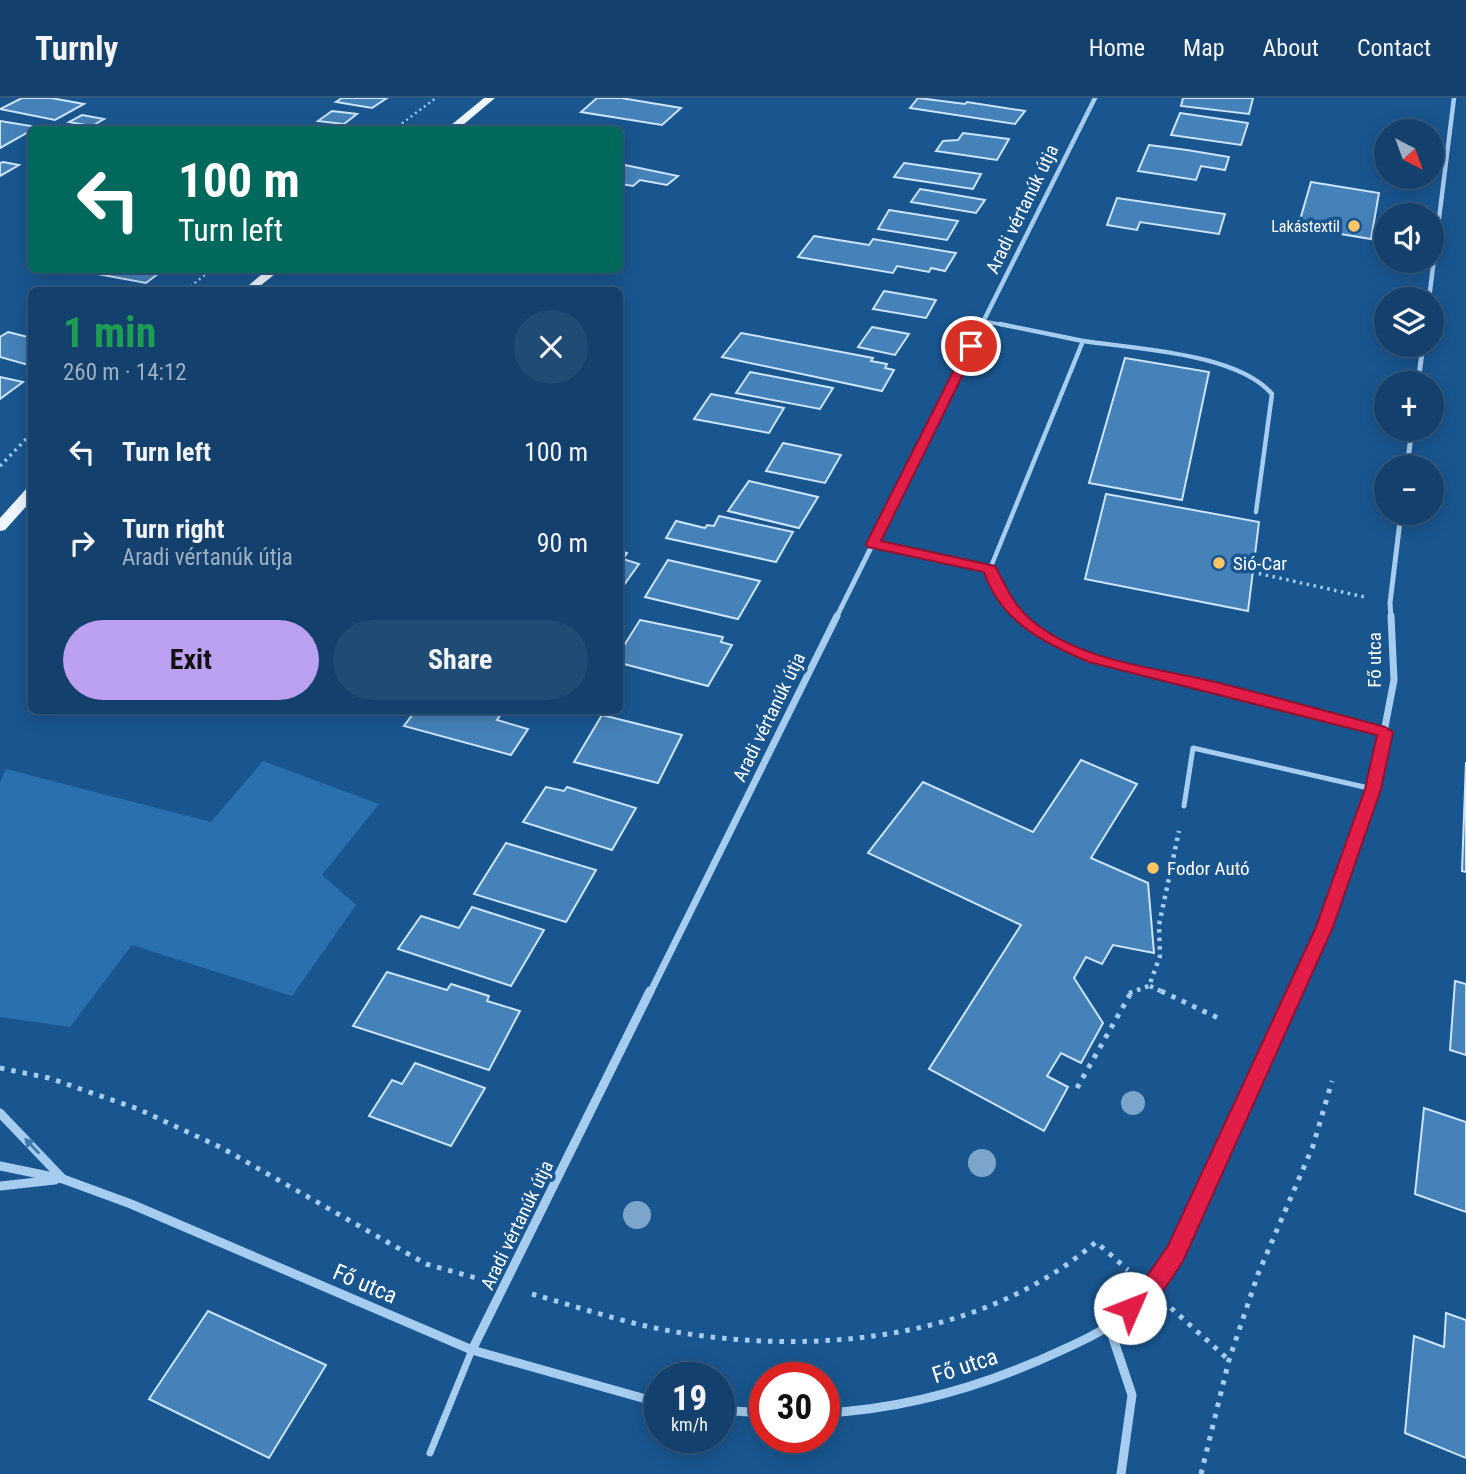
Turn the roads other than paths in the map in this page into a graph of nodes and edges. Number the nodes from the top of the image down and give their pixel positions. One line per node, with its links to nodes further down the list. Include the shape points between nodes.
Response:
1 (490, 98): 4 (main road)
2 (1095, 98): 8 (street, Aradi vértanúk útja)
3 (1454, 98): 7 (street)
4 (455, 126)
5 (270, 273): 6 (main road)
6 (252, 287)
7 (1430, 287)
8 (983, 321): 9 (lane); 14 (street, Aradi vértanúk útja)
9 (1083, 341): 11 (lane, via 1223,363 1260,380 1272,394); 15 (lane)
10 (28, 496): 13 (main road)
11 (1256, 512)
12 (1400, 525): 16 (street, Fő utca, via 1390,603 1394,680)
13 (0, 527)
14 (873, 544): 15 (lane); 24 (street, Aradi vértanúk útja)
15 (990, 569): 16 (lane, via 997,590 1024,621 1049,639 1094,659)
16 (1385, 732): 17 (street, Fő utca)
17 (1373, 789): 18 (lane, via 1193,748); 23 (street, Fő utca, via 1325,927 1176,1254 1151,1289)
18 (1184, 806)
19 (0, 1113): 21 (street, Fő utca, one-way to 19)
20 (0, 1166): 21 (street, Fő utca)
21 (63, 1179): 22 (street, Fő utca); 24 (street, Fő utca)
22 (0, 1186)
23 (1109, 1326): 26 (street, Fő utca, via 1032,1364 933,1397); 28 (street, via 1132,1395)
24 (472, 1350): 25 (street, Fő utca); 27 (lane)
25 (644, 1398)
26 (840, 1413)
27 (430, 1453)
28 (1121, 1474)

